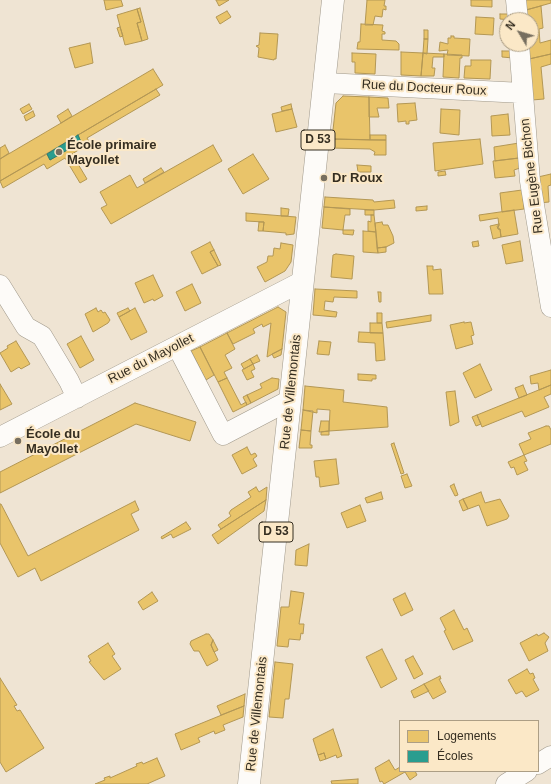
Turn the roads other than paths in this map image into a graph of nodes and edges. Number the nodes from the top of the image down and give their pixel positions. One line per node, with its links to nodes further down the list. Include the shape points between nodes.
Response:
1 (333, 0): 5 (main road, Rue de Villemontais / D 53)
2 (516, 0): 3 (street)
3 (517, 12)
4 (520, 52): 6 (street, Rue Eugène Bichon)
5 (325, 83): 6 (street, Rue du Docteur Roux); 7 (main road, Rue de Villemontais / D 53)
6 (523, 93): 9 (street, Rue Eugène Bichon, via 530,181)
7 (303, 281): 10 (street, Rue du Mayollet); 12 (main road, Rue de Villemontais / D 53)
8 (0, 285): 11 (street, via 26,327 42,336)
9 (551, 306)
10 (177, 346): 11 (street, Rue du Mayollet); 12 (street, via 223,435)
11 (77, 398): 13 (street, Rue du Mayollet)
12 (290, 400): 17 (main road, Rue de Villemontais / D 53)
13 (0, 437)
14 (551, 756): 15 (street)
15 (539, 763)
16 (525, 772): 18 (street)
17 (249, 784)
18 (506, 784)

